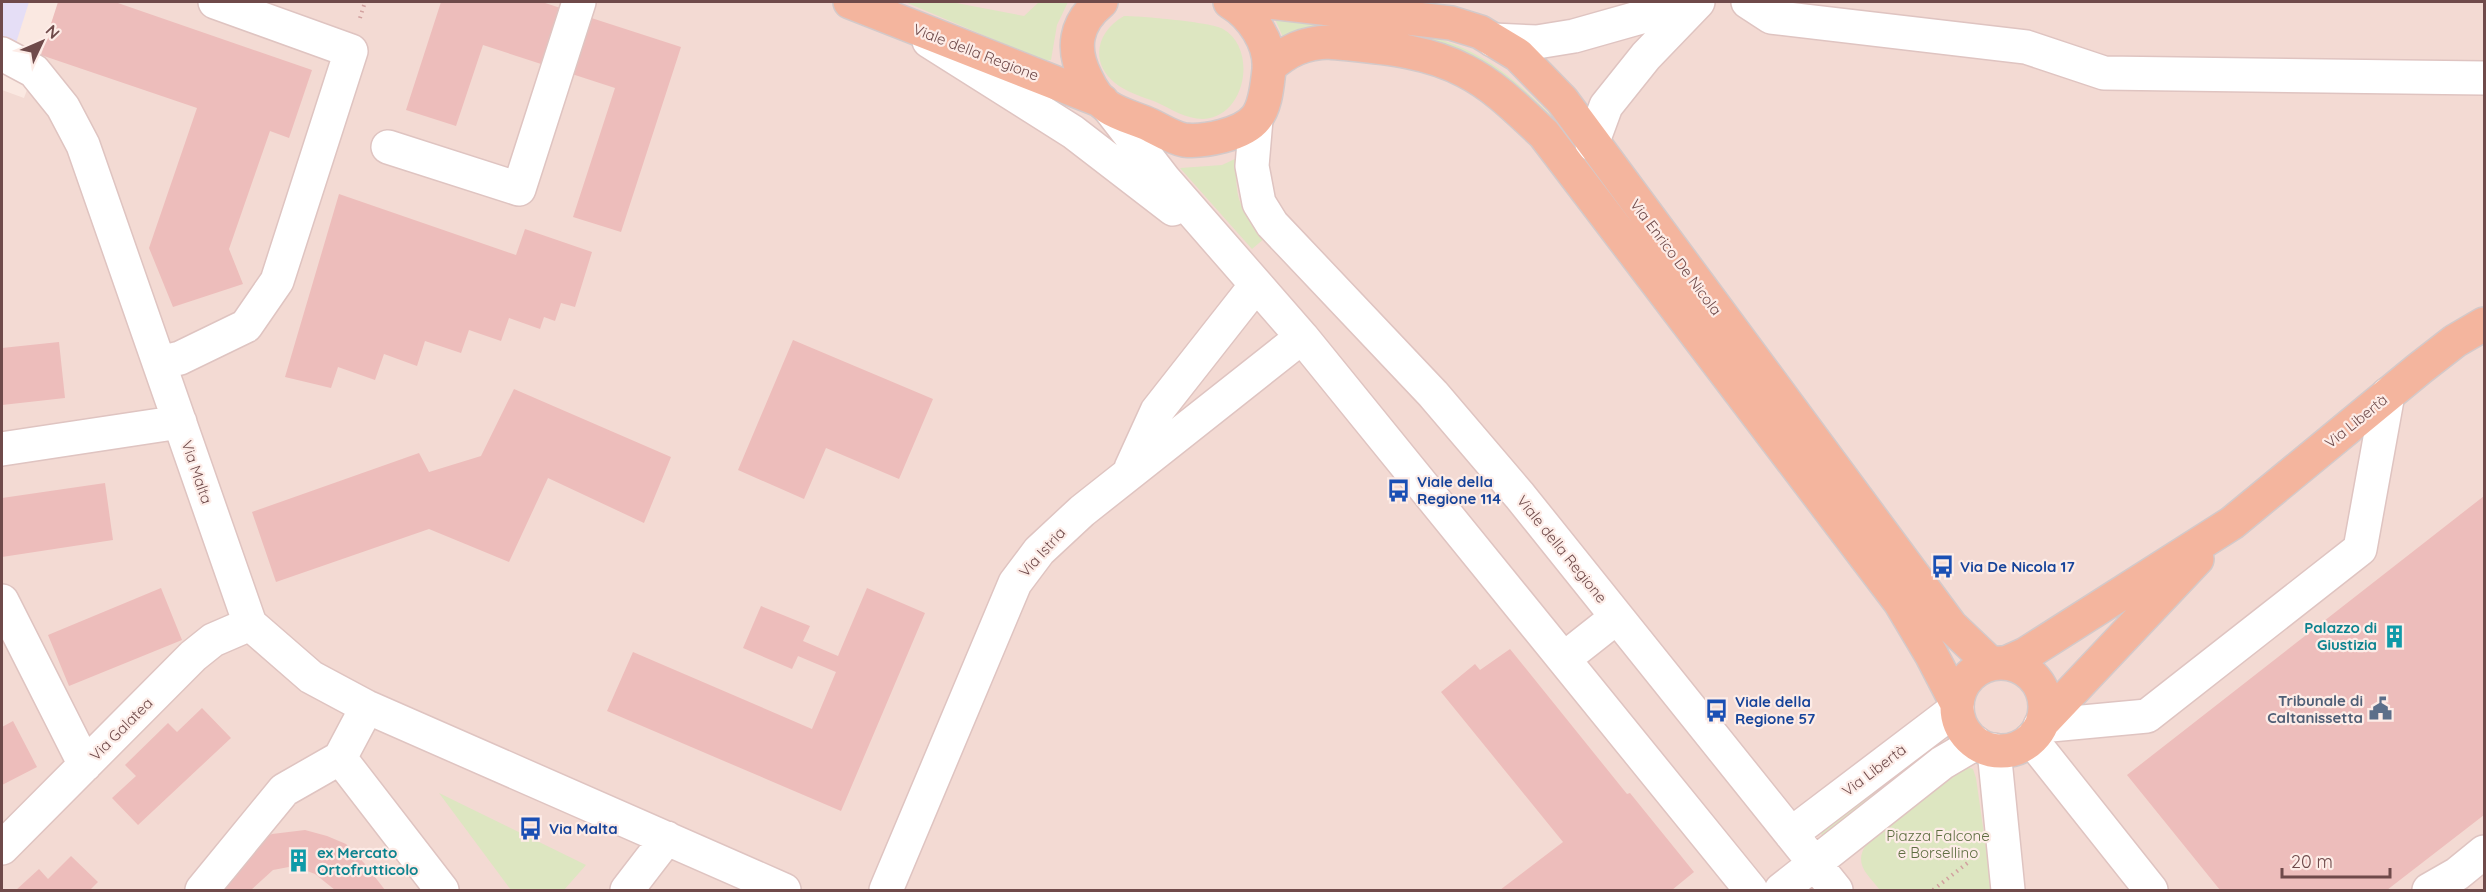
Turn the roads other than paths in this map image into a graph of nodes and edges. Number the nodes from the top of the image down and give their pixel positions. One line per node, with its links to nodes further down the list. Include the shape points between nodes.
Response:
1 (215, 2): 23 (street, via 351,51 277,281 246,326 180,358)
2 (579, 2): 18 (street, via 519,189)
3 (850, 2): 10 (main road, Viale della Regione)
4 (1101, 2): 15 (main road, via 1080,30 1075,46 1090,86)
5 (1230, 2): 13 (main road, via 1249,17 1259,32)
6 (1269, 2): 11 (main road, Via Enrico De Nicola, via 1451,23)
7 (1694, 2): 11 (street, via 1574,36 1537,42)
8 (1698, 2): 17 (street, via 1646,56 1606,106)
9 (1748, 2): 14 (street, via 1771,17 2026,47 2104,73)
10 (899, 22): 15 (main road, Viale della Regione); 19 (street, via 1073,132)
11 (1493, 40): 17 (main road, Via Enrico De Nicola, via 1518,55 1562,100)
12 (2, 54): 23 (street, Via Malta, via 34,71 63,107 83,145)
13 (1269, 67): 16 (main road); 34 (main road, Via Enrico De Nicola, via 1284,53 1318,42 1408,52 1464,70 1510,102 1544,134 1900,602)
14 (2484, 78)
15 (1106, 104): 16 (main road, Viale della Regione, via 1183,140 1234,133); 19 (street, via 1164,179)
16 (1256, 119): 30 (street, Viale della Regione, via 1252,166 1259,203 1272,224 1433,394)
17 (1592, 144): 33 (main road, Via Enrico De Nicola, via 1951,626)
18 (388, 147)
19 (1234, 256): 20 (street)
20 (1256, 285): 22 (street); 27 (street, via 1157,411)
21 (2484, 324): 24 (main road, Via Libertà, via 2455,341)
22 (1302, 337): 27 (street, Via Istria); 32 (street)
23 (160, 363): 25 (street, Via Malta)
24 (2388, 394): 28 (main road, Via Libertà); 36 (street, via 2360,549 2147,716)
25 (180, 422): 26 (street); 31 (street, Via Malta)
26 (2, 449)
27 (1129, 473): 49 (street, Via Istria, via 1039,551 1015,583)
28 (2232, 523): 33 (main road, via 2026,654); 36 (main road)
29 (2, 601): 39 (street)
30 (1617, 617): 32 (street); 40 (street, Viale della Regione)
31 (250, 624): 35 (street, Via Malta, via 311,677); 39 (street, Via Galatea, via 213,640 193,657)
32 (1565, 658): 50 (street)
33 (1999, 663): 34 (main road, via 1977,669 1967,679); 36 (main road, via 2019,667 2039,684 2045,710)
34 (1957, 706): 37 (main road, via 1965,733); 40 (street, Via Libertà)
35 (367, 707): 38 (street); 41 (street, Via Malta)
36 (2038, 730): 37 (main road, via 2020,747 2007,751); 54 (street)
37 (1985, 747): 44 (street, via 1942,763); 53 (street)
38 (340, 758): 45 (street, via 284,790); 46 (street)
39 (85, 765): 42 (street, Via Galatea)
40 (1791, 834): 44 (street, Viale della Regione)
41 (667, 838): 47 (street); 48 (street, Via Malta)
42 (2, 848)
43 (2484, 852): 55 (street)
44 (1814, 864): 51 (street); 52 (street, Viale della Regione)
45 (202, 891)
46 (442, 891)
47 (627, 891)
48 (784, 891)
49 (886, 891)
50 (1751, 891)
51 (1781, 891)
52 (1836, 891)
53 (2008, 891)
54 (2151, 891)
55 (2429, 891)

